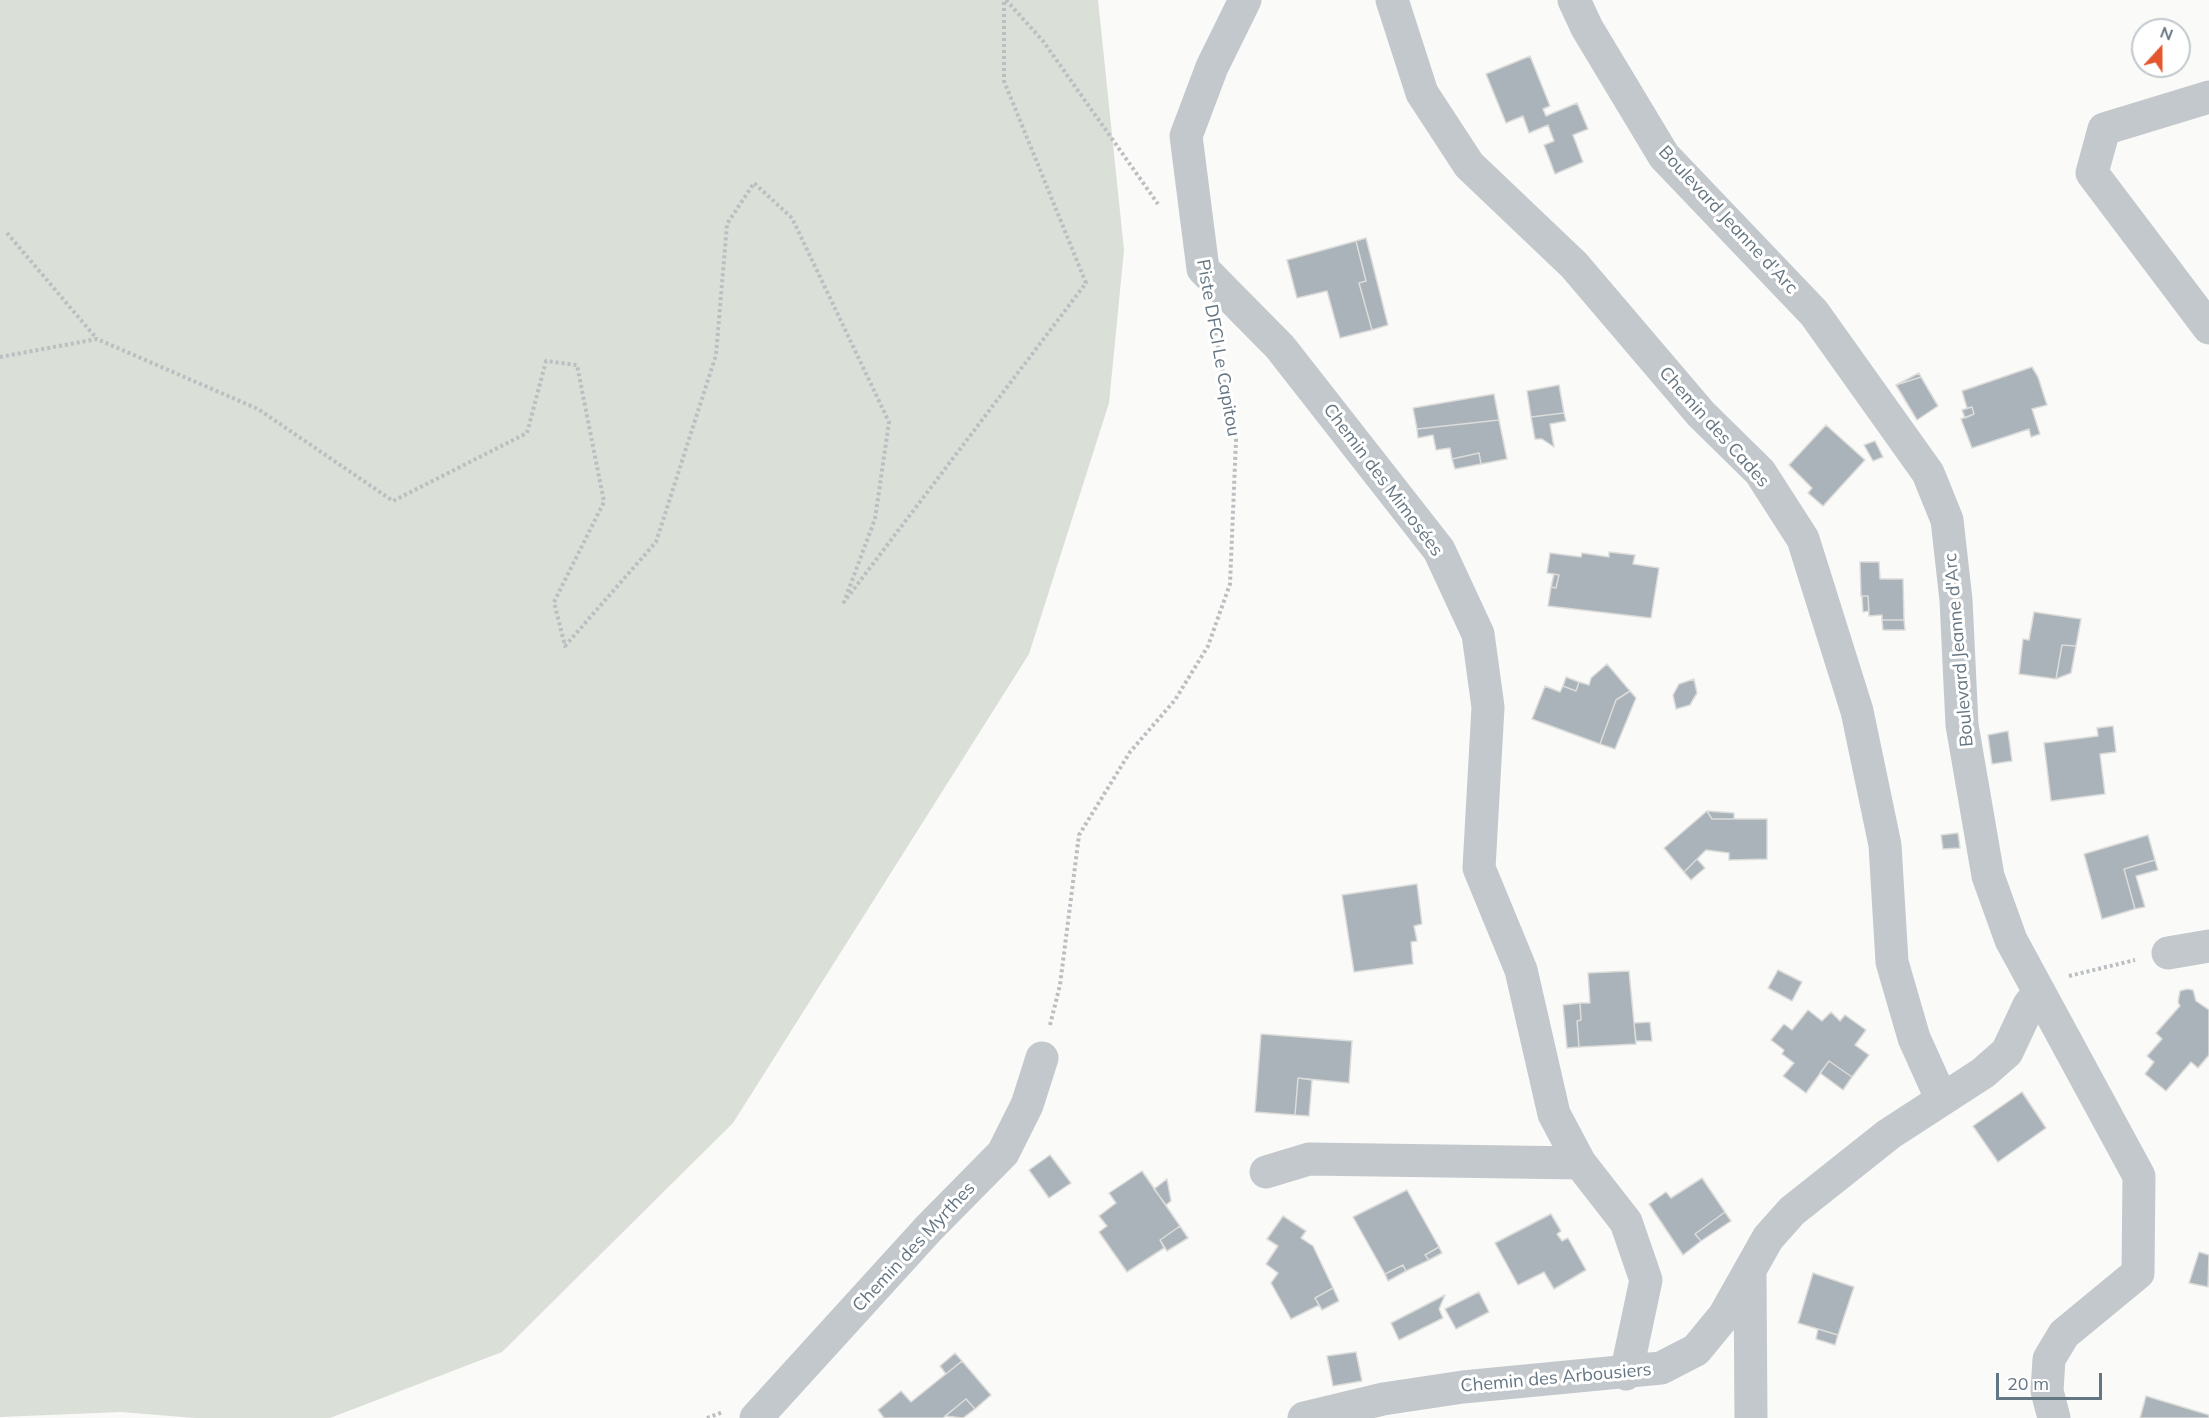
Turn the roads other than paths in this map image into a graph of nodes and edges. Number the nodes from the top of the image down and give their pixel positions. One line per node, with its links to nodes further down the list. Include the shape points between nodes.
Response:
1 (1245, 0): 5 (street, Piste DFCI Le Capitou, via 1212,67 1186,136)
2 (1392, 0): 11 (street, Chemin des Cades, via 1422,93 1469,165 1574,266 1701,414 1760,472 1803,539 1857,711 1885,845 1892,962 1914,1038)
3 (1574, 0): 9 (street, Boulevard Jeanne d'Arc, via 1664,156 1814,313 1928,473 1947,520 1956,600 1962,725 1988,876 2011,940)
4 (2209, 97): 6 (street, via 2104,129 2092,173)
5 (1203, 269): 12 (street, Chemin des Mimosées, via 1280,346 1439,550 1478,634 1488,707 1479,868 1521,970 1554,1114)
6 (2209, 328)
7 (2209, 946): 8 (street)
8 (2168, 953)
9 (2038, 992): 11 (street, Chemin des Arbousiers, via 2007,1053 1983,1073); 19 (street, Boulevard Jeanne d'Arc, via 2139,1176 2138,1273 2064,1334 2049,1359 2047,1391)
10 (1042, 1058): 16 (street, Chemin des Myrthes, via 1027,1105 1003,1153)
11 (1941, 1098): 14 (street, Chemin des Arbousiers, via 1792,1211 1768,1238)
12 (1580, 1163): 13 (street, via 1309,1160); 15 (street, Chemin des Mimosées, via 1626,1222 1646,1280)
13 (1266, 1172)
14 (1750, 1272): 15 (street, Chemin des Arbousiers, via 1724,1316 1696,1350 1661,1368); 18 (street)
15 (1626, 1374): 17 (street, Chemin des Arbousiers, via 1586,1374 1463,1387 1383,1399)
16 (756, 1418)
17 (1304, 1418)
18 (1751, 1418)
19 (2054, 1418)

